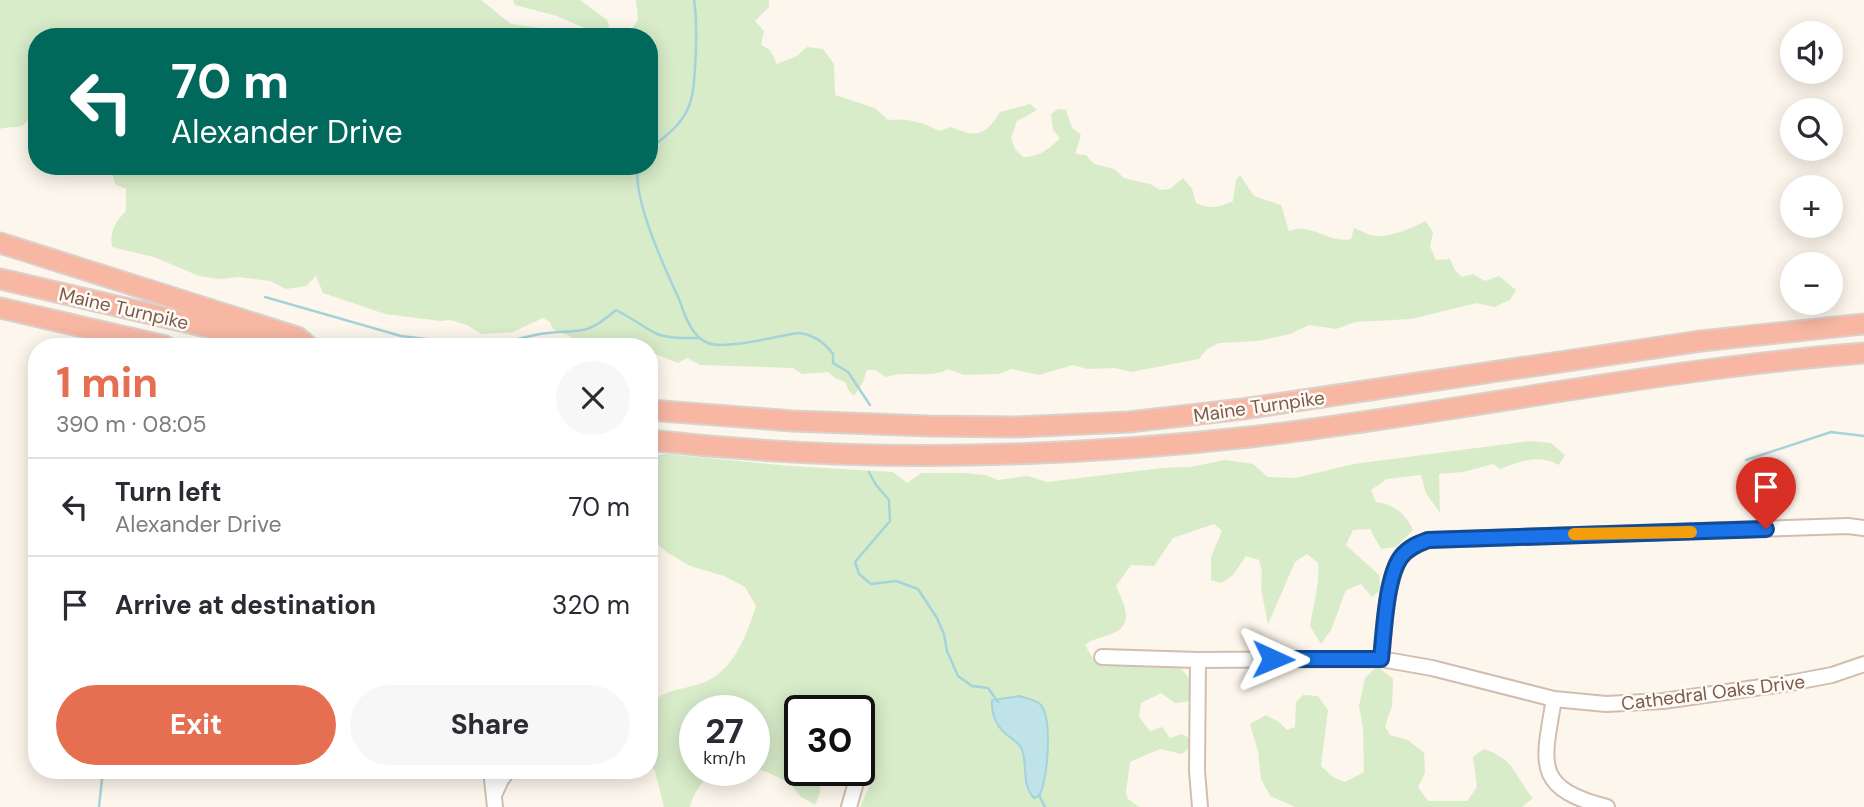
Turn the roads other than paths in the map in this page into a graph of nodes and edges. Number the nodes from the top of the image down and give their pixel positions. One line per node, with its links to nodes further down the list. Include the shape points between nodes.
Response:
1 (0, 243): 9 (highway)
2 (0, 279): 8 (highway, Maine Turnpike)
3 (0, 308): 4 (highway, Maine Turnpike)
4 (24, 313): 5 (highway); 7 (highway, Maine Turnpike)
5 (0, 317)
6 (1864, 324): 11 (highway, Maine Turnpike, via 1701,341 1129,422 929,426)
7 (131, 338)
8 (254, 338)
9 (298, 338)
10 (1864, 353): 12 (highway, Maine Turnpike, via 1138,448 912,456 800,453)
11 (658, 411)
12 (658, 441)
13 (1864, 528): 15 (street, via 1428,540 1406,551 1396,564)
14 (1102, 657): 16 (street, Cathedral Oaks Drive)
15 (1381, 659): 16 (street, Cathedral Oaks Drive); 18 (street, Cathedral Oaks Drive)
16 (1198, 660): 24 (street)
17 (1864, 664): 18 (street, Cathedral Oaks Drive, via 1816,679 1663,701 1606,704)
18 (1554, 699): 25 (street, via 1545,750 1549,774 1568,794)
19 (492, 779): 22 (street)
20 (502, 779): 22 (street)
21 (855, 786): 23 (street)
22 (494, 802)
23 (849, 807)
24 (1200, 807)
25 (1607, 807)

